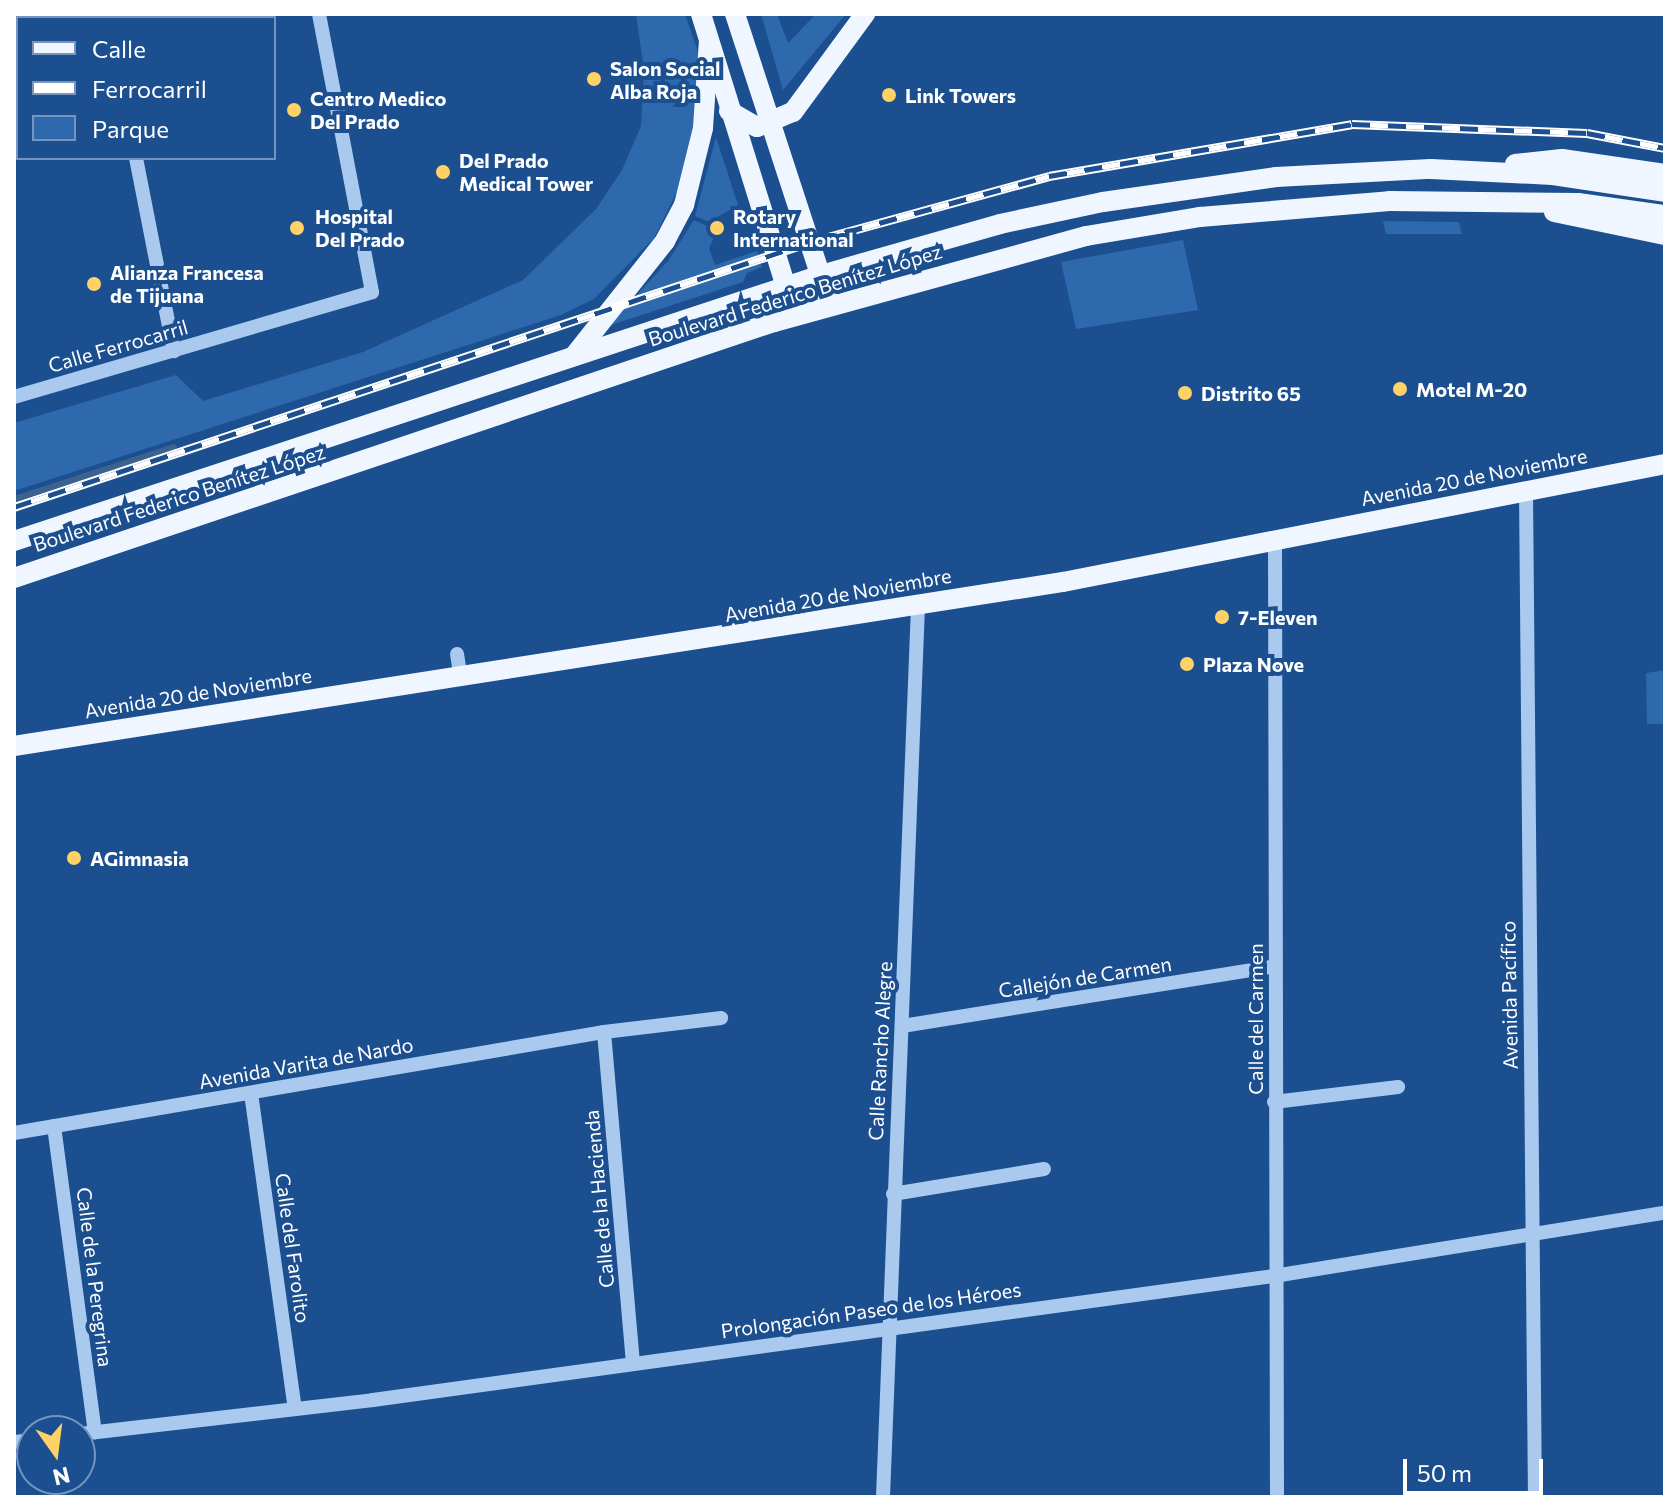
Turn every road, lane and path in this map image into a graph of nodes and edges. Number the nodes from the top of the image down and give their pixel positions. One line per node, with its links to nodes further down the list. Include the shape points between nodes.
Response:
1 (319, 14): 19 (street, Calle Ferrocarril, via 372,292)
2 (701, 14): 5 (main road)
3 (735, 14): 7 (main road)
4 (865, 14): 7 (main road, via 793,112)
5 (709, 41): 6 (main road); 20 (main road, via 703,128 684,205 665,241)
6 (729, 111): 7 (main road, via 748,126); 16 (main road)
7 (770, 124): 15 (main road)
8 (136, 160): 19 (street)
9 (1496, 169): 10 (main road, via 1527,160 1562,159); 11 (main road, Boulevard Federico Benítez López); 15 (main road, Boulevard Federico Benítez López, via 1360,171 1191,187 1000,224)
10 (1665, 174)
11 (1665, 192)
12 (1475, 200): 13 (main road, Boulevard Federico Benítez López, via 1578,203); 14 (main road); 17 (main road, Boulevard Federico Benítez López, via 1389,201 1192,218 1086,236)
13 (1665, 215)
14 (1665, 235)
15 (821, 275): 16 (main road, Boulevard Federico Benítez López); 17 (main road)
16 (785, 287): 18 (main road); 20 (main road, Boulevard Federico Benítez López)
17 (830, 304): 18 (main road, Boulevard Federico Benítez López)
18 (795, 316): 26 (main road, Boulevard Federico Benítez López)
19 (174, 351): 21 (street, Calle Ferrocarril)
20 (574, 356): 24 (main road, Boulevard Federico Benítez López)
21 (14, 397)
22 (1665, 464): 23 (main road, Avenida 20 de Noviembre)
23 (1526, 491): 25 (main road, Avenida 20 de Noviembre); 43 (street, Avenida Pacífico)
24 (14, 541)
25 (1275, 541): 27 (main road, Avenida 20 de Noviembre); 31 (street, Calle del Carmen)
26 (14, 578)
27 (918, 606): 29 (main road, Avenida 20 de Noviembre); 33 (street, Calle Rancho Alegre)
28 (457, 654): 29 (street)
29 (461, 678): 30 (main road, Avenida 20 de Noviembre)
30 (14, 746)
31 (1275, 966): 33 (street, Callejón de Carmen); 37 (street, Calle del Carmen)
32 (721, 1018): 34 (street, Avenida Varita de Nardo)
33 (902, 1026): 41 (street, Calle Rancho Alegre)
34 (604, 1032): 36 (street, Avenida Varita de Nardo); 46 (street, Calle de la Hacienda)
35 (1398, 1087): 37 (street)
36 (251, 1093): 38 (street, Avenida Varita de Nardo); 47 (street, Calle del Farolito)
37 (1274, 1102): 44 (street, Calle del Carmen)
38 (54, 1126): 39 (street, Avenida Varita de Nardo); 48 (street, Calle de la Peregrina)
39 (14, 1133)
40 (1044, 1169): 41 (street)
41 (893, 1194): 45 (street, Calle Rancho Alegre)
42 (1665, 1213): 43 (street, Prolongación Paseo de los Héroes)
43 (1533, 1235): 44 (street, Prolongación Paseo de los Héroes); 52 (street, Avenida Pacífico)
44 (1274, 1276): 45 (street, Prolongación Paseo de los Héroes); 51 (street, Calle del Carmen)
45 (886, 1329): 46 (street, Prolongación Paseo de los Héroes); 50 (street, Calle Rancho Alegre)
46 (633, 1362): 47 (street, Prolongación Paseo de los Héroes)
47 (295, 1409): 49 (street, Prolongación Paseo de los Héroes)
48 (85, 1415)
49 (96, 1432)
50 (883, 1497)
51 (1277, 1497)
52 (1535, 1497)

